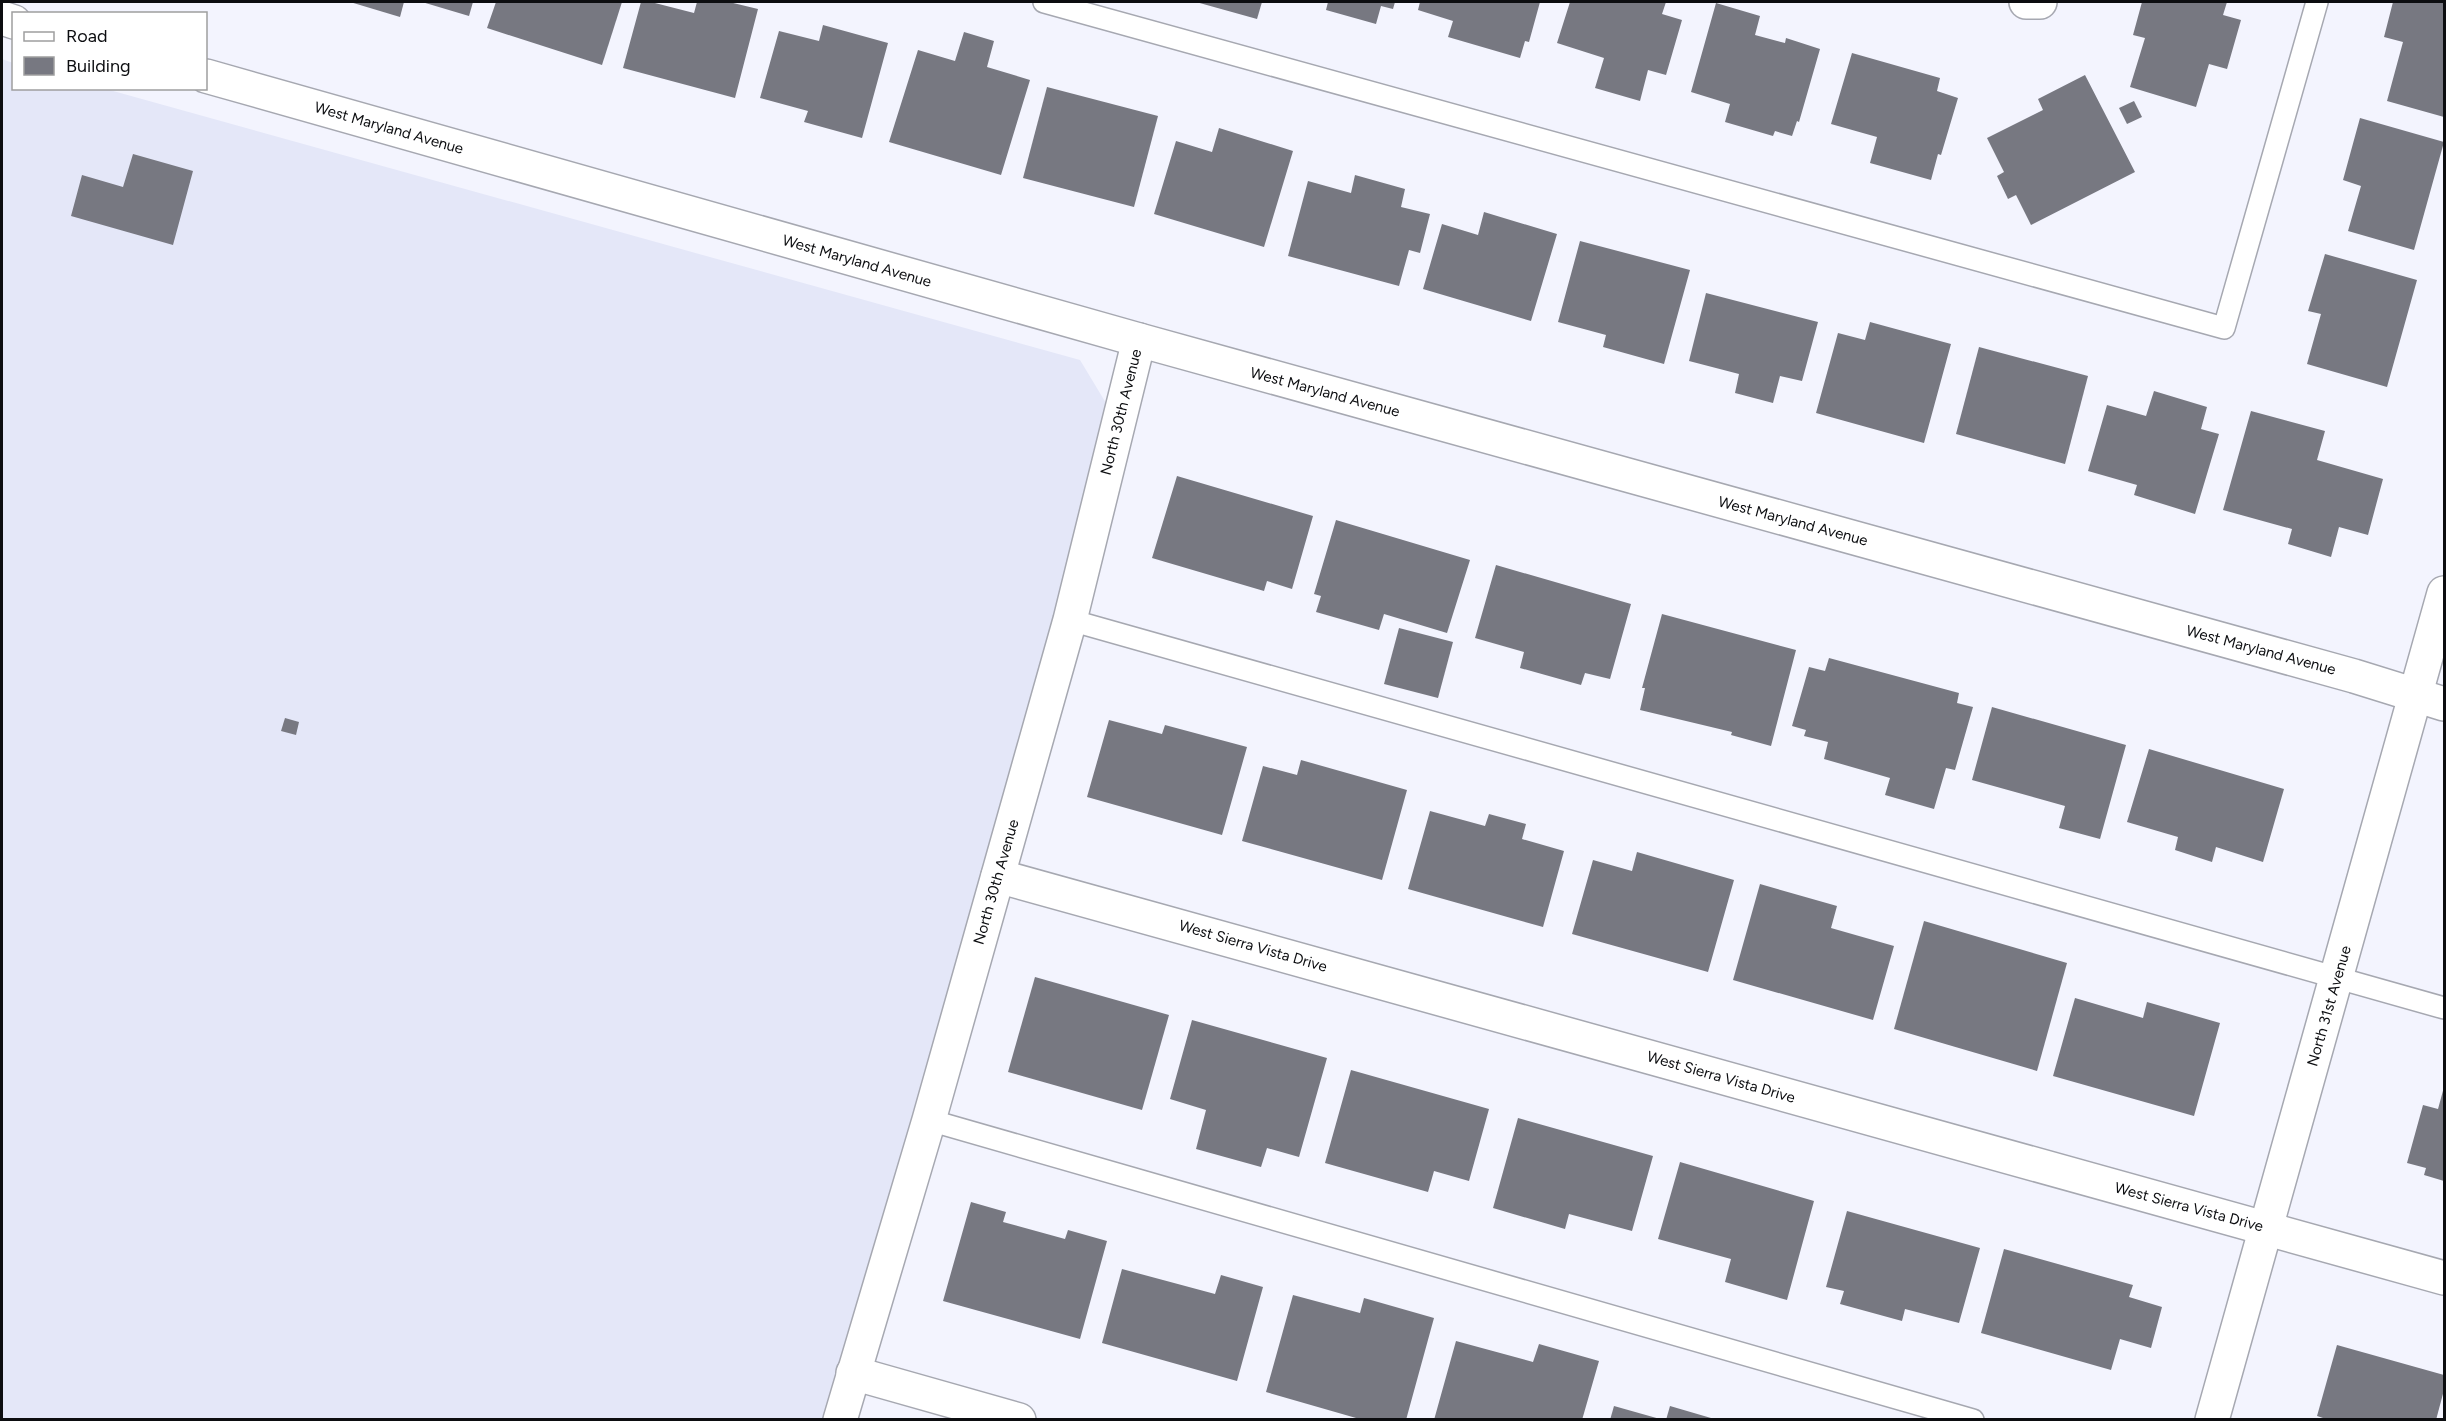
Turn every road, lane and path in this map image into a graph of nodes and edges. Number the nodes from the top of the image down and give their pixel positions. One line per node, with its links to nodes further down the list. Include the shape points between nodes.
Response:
1 (1044, 2): 2 (lane, via 2224,328)
2 (2316, 2)
3 (207, 76): 4 (street, West Maryland Avenue)
4 (1139, 340): 6 (street, North 30th Avenue); 7 (street, West Maryland Avenue)
5 (2445, 592): 7 (street, North 31st Avenue)
6 (1070, 620): 8 (street, North 30th Avenue); 9 (lane)
7 (2430, 700): 9 (street, North 31st Avenue)
8 (998, 876): 11 (street, North 30th Avenue); 12 (street, West Sierra Vista Drive)
9 (2337, 978): 10 (lane); 12 (street, North 31st Avenue)
10 (2445, 1008)
11 (929, 1120): 14 (street, North 30th Avenue); 17 (lane)
12 (2266, 1228): 13 (street, West Sierra Vista Drive); 18 (street, North 31st Avenue)
13 (2445, 1278)
14 (853, 1374): 15 (street, North 30th Avenue); 16 (street)
15 (840, 1419)
16 (1019, 1419)
17 (1973, 1419)
18 (2212, 1419)

